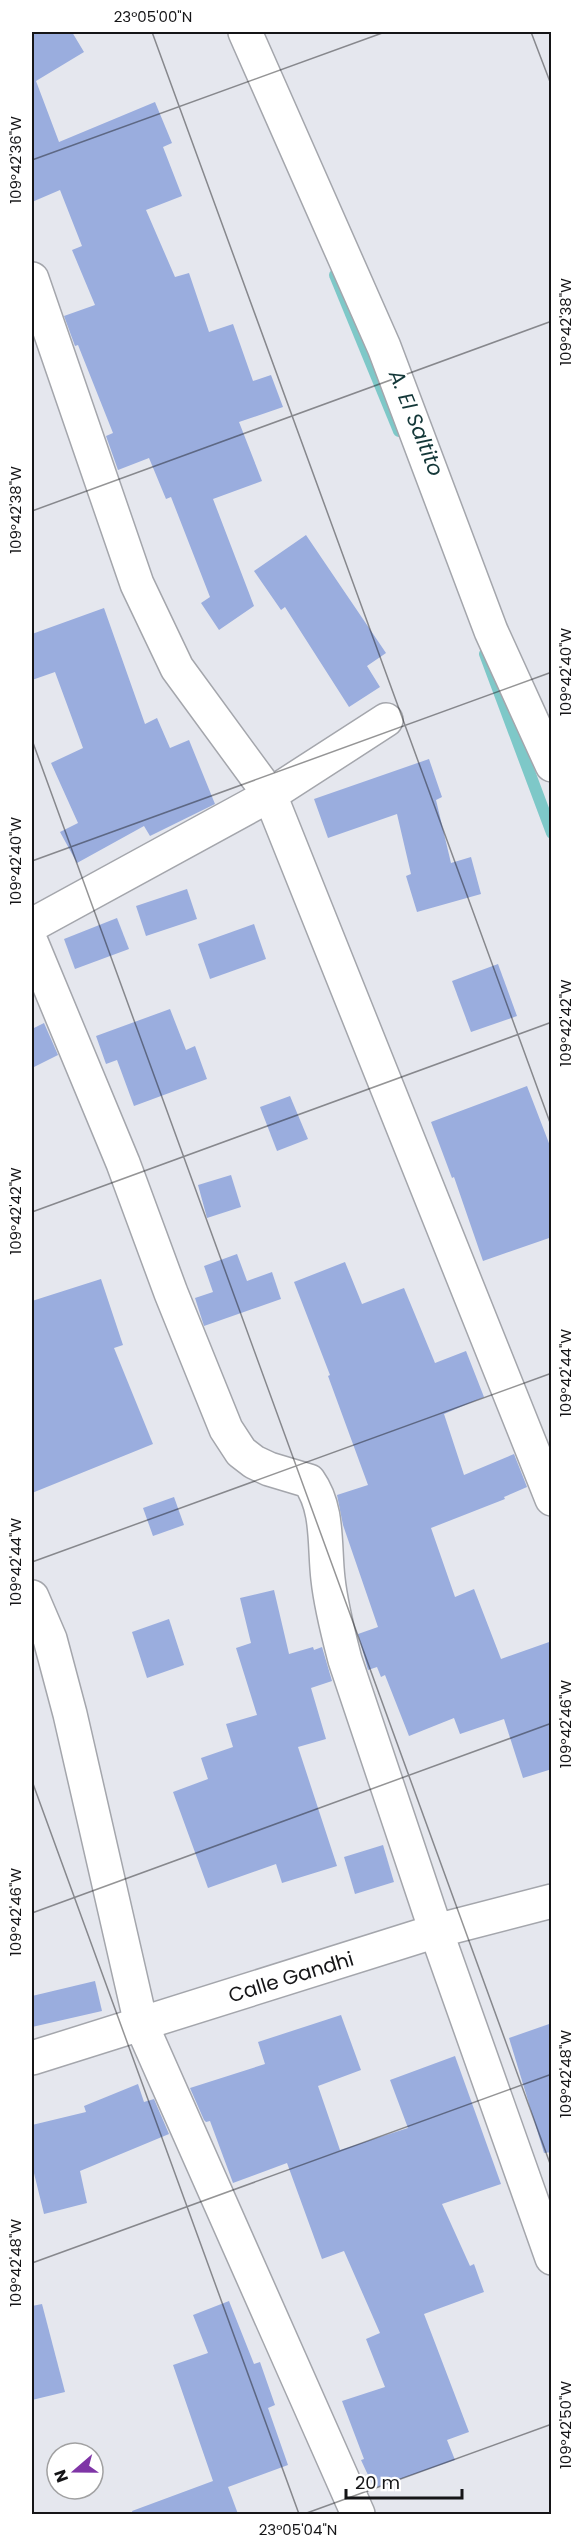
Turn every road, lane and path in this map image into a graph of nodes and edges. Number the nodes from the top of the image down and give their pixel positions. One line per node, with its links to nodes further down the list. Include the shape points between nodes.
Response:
1 (245, 32): 4 (street, via 384,347 491,631)
2 (32, 279): 5 (street, via 137,584 177,668)
3 (386, 720): 5 (street)
4 (552, 765)
5 (270, 795): 6 (street); 8 (street)
6 (32, 925)
7 (32, 944): 11 (street, via 123,1163 226,1429 241,1452 269,1469 309,1481 319,1500 334,1618 345,1660)
8 (552, 1499)
9 (32, 1597): 12 (street, via 50,1639 70,1714)
10 (552, 1901): 11 (street, Calle Gandhi)
11 (436, 1931): 12 (street, Calle Gandhi); 14 (street)
12 (141, 2024): 13 (street, Calle Gandhi); 15 (street)
13 (32, 2058)
14 (552, 2258)
15 (358, 2514)

